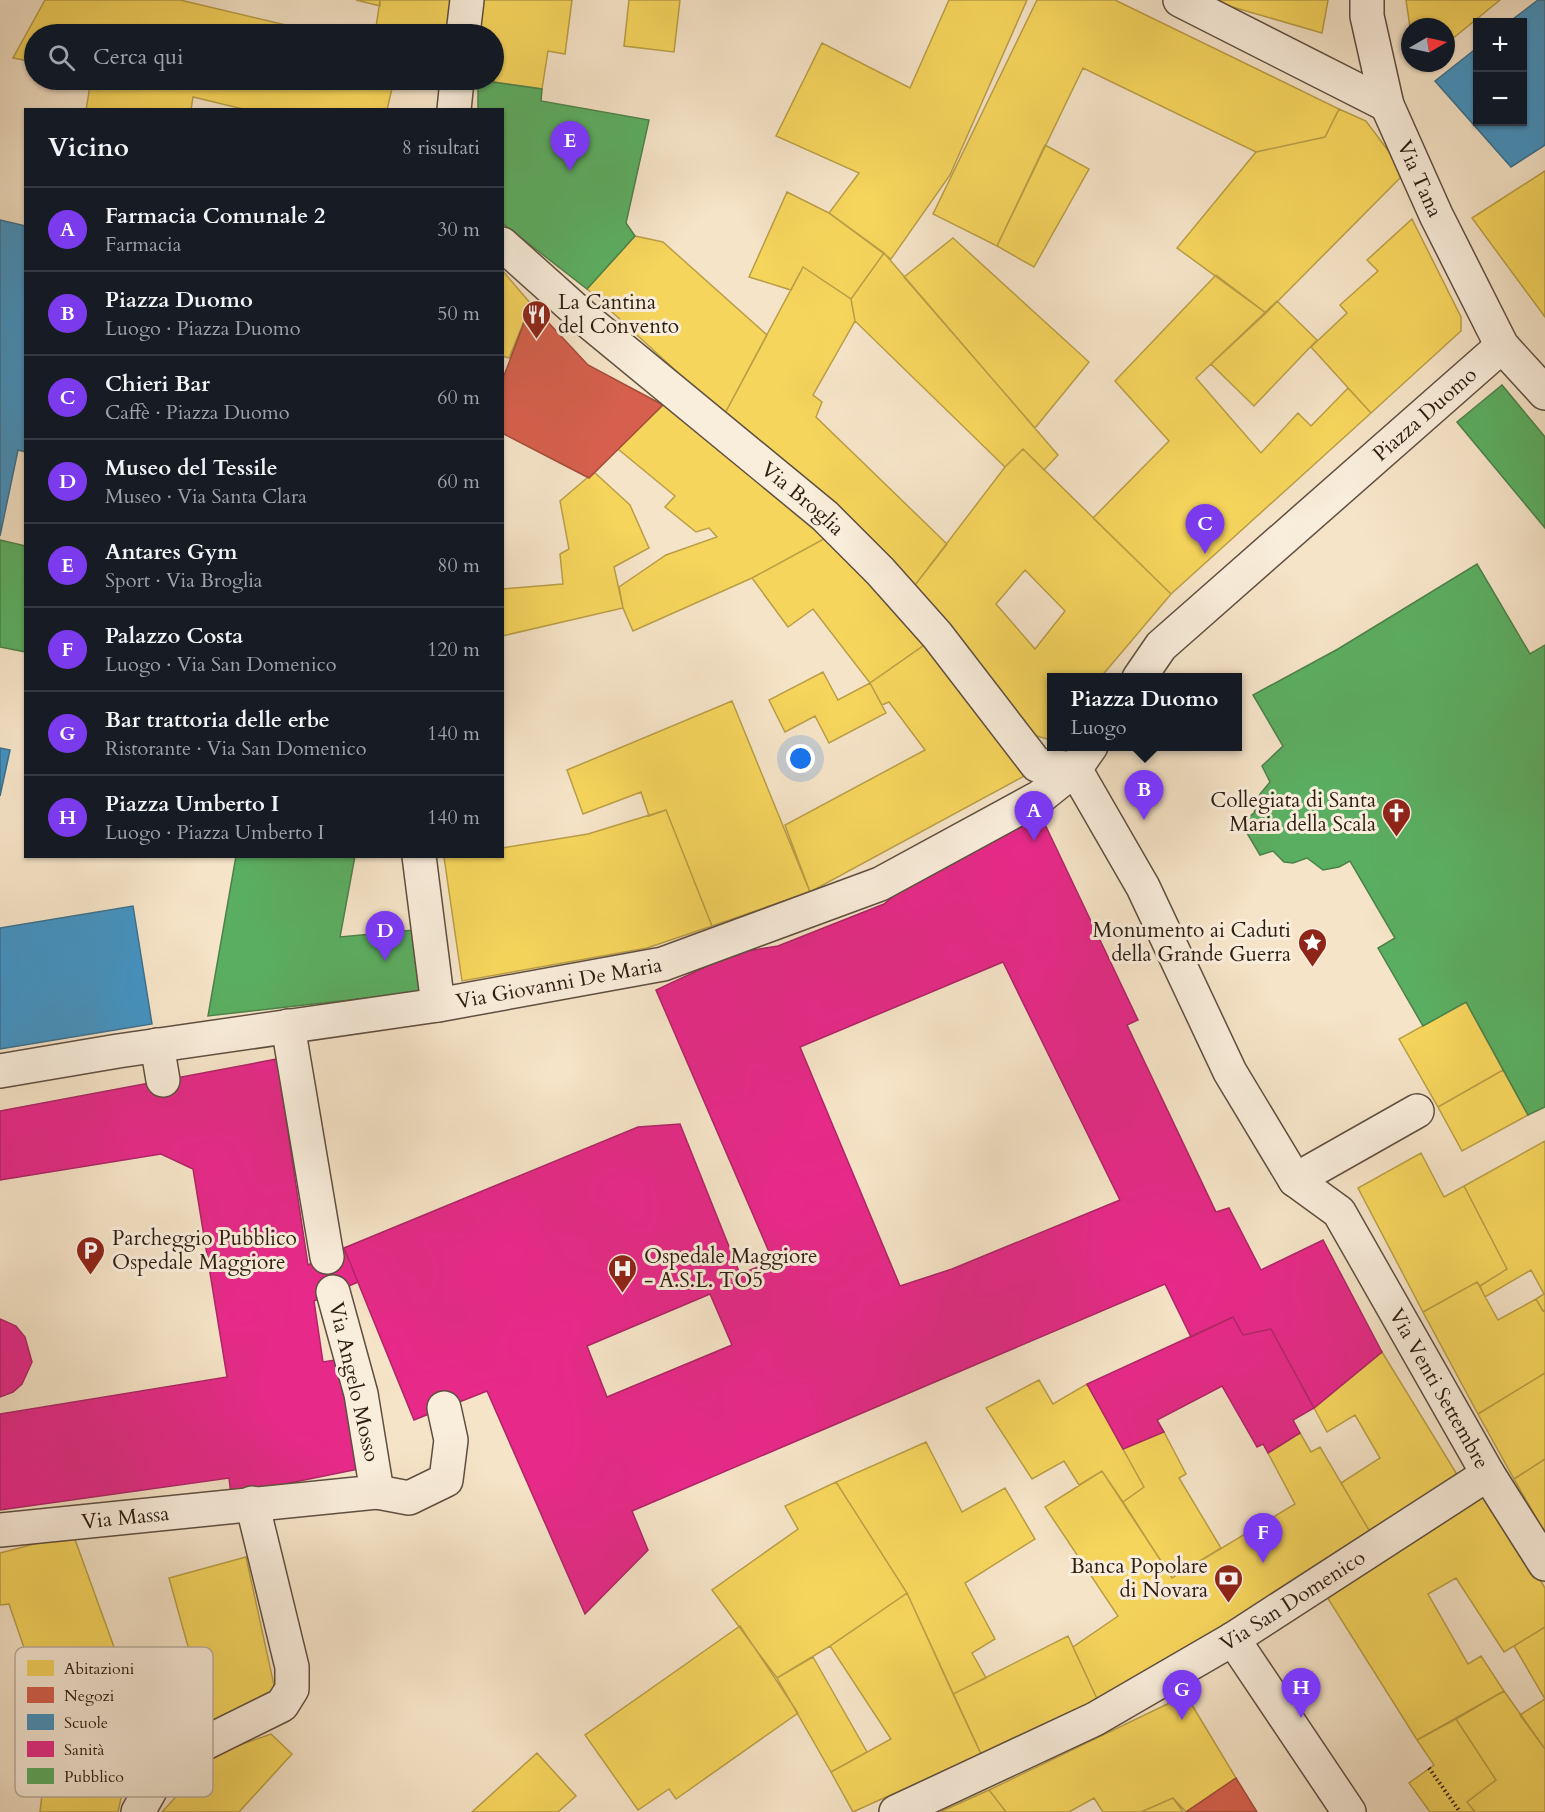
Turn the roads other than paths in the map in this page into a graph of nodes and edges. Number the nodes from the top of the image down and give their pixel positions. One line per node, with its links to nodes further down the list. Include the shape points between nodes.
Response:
1 (467, 0): 4 (street)
2 (1180, 0): 6 (street)
3 (1367, 0): 6 (street, Via Tana)
4 (464, 24)
5 (457, 90): 7 (street)
6 (1387, 105): 9 (street, Via Tana, via 1436,215)
7 (454, 108)
8 (504, 246): 12 (street, Via Broglia, via 588,321 825,516 937,635 1037,765)
9 (1502, 346): 10 (street, Via Tana); 11 (street, Piazza Duomo, via 1161,646)
10 (1545, 393)
11 (1142, 673)
12 (1083, 758): 14 (street, Via Giovanni De Maria, via 1040,798 869,888 663,964); 20 (street, via 1230,1072)
13 (419, 858): 14 (street)
14 (438, 1005): 15 (street, Via Giovanni De Maria)
15 (288, 1026): 16 (street, Via Giovanni De Maria); 21 (street)
16 (157, 1045): 17 (street, Via Giovanni De Maria); 18 (street)
17 (0, 1071)
18 (163, 1080)
19 (1418, 1111): 20 (street)
20 (1295, 1180): 24 (street, Via Venti Settembre, via 1338,1212)
21 (327, 1257)
22 (333, 1292): 25 (street, Via Angelo Mosso, via 361,1394)
23 (444, 1408): 25 (street, via 451,1440 446,1480 409,1498)
24 (1488, 1474): 28 (street, Via Venti Settembre); 29 (street, Via San Domenico)
25 (377, 1492): 26 (street, Via Angelo Mosso)
26 (252, 1503): 27 (street, Via Massa); 30 (street, via 292,1667 292,1689 282,1705)
27 (0, 1530)
28 (1545, 1564)
29 (1233, 1639): 33 (street, Via San Domenico, via 1095,1719); 34 (street)
30 (213, 1739)
31 (146, 1797): 32 (street)
32 (138, 1812)
33 (896, 1812)
34 (1349, 1812)

